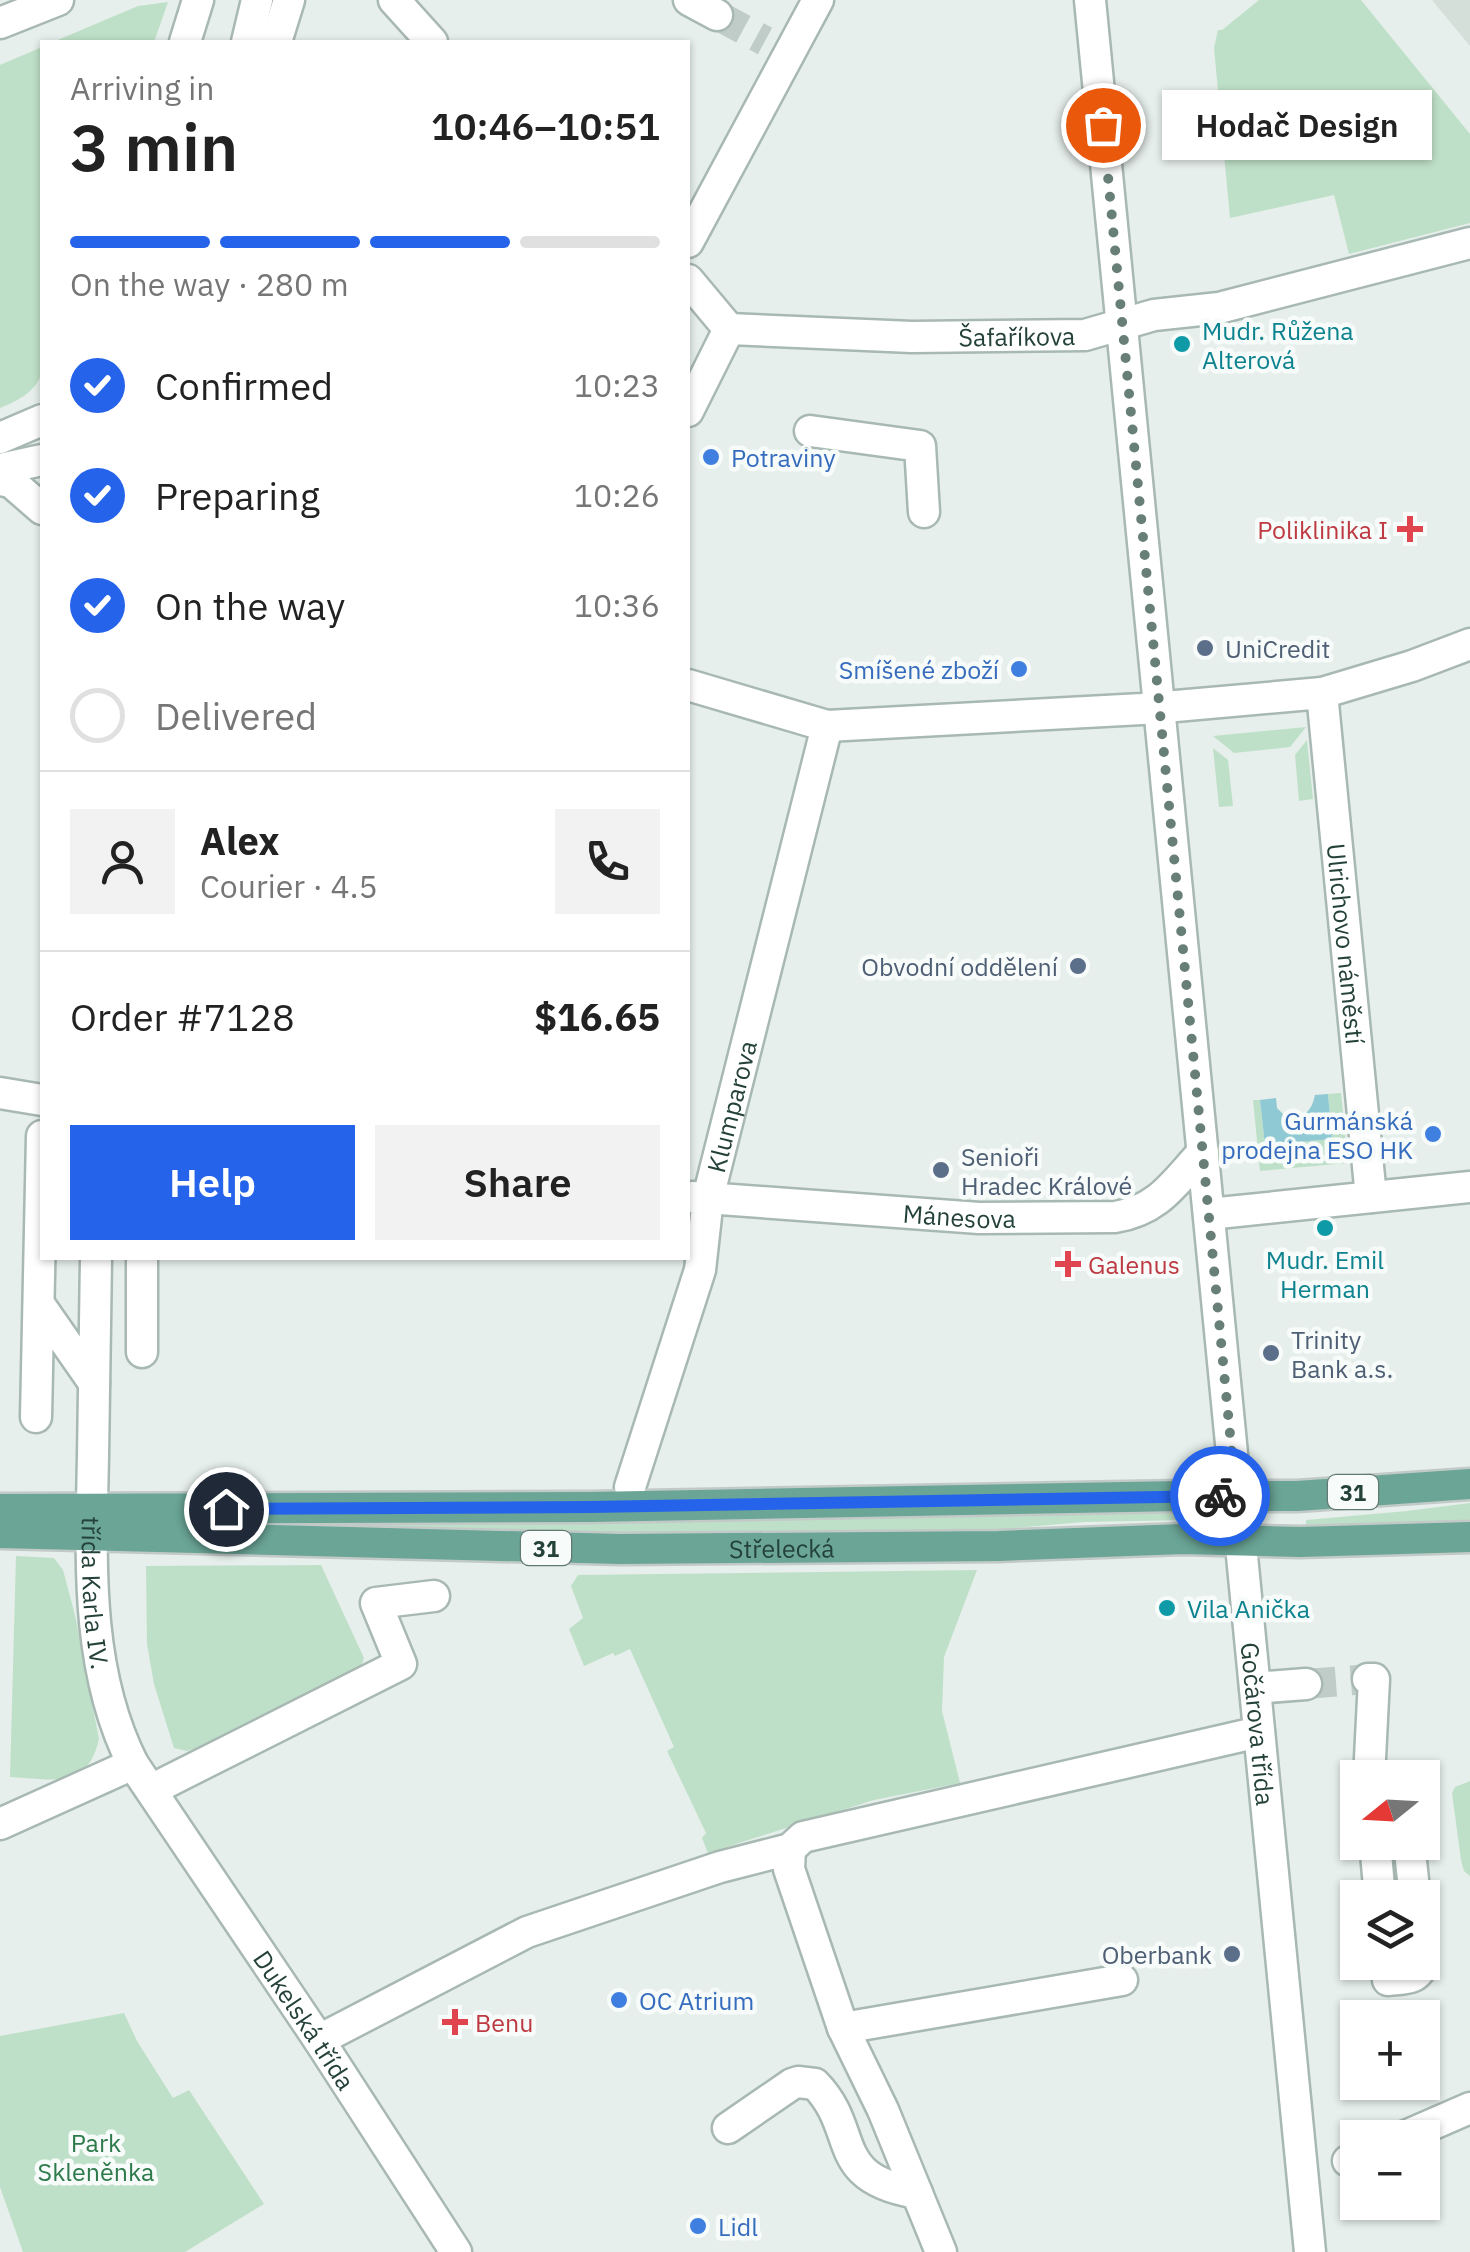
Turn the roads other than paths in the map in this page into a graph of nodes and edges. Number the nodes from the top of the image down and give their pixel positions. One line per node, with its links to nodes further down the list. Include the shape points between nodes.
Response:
1 (58, 0): 10 (street)
2 (198, 0): 11 (street)
3 (257, 0): 12 (street)
4 (289, 0): 13 (street)
5 (394, 0): 14 (street)
6 (689, 0): 9 (street)
7 (818, 0): 15 (street, via 776,48)
8 (1090, 0): 18 (street, Gočárova třída)
9 (717, 15)
10 (0, 24)
11 (186, 40)
12 (247, 40)
13 (277, 40)
14 (430, 40)
15 (690, 238)
16 (1470, 243): 18 (street, Šafaříkova, via 1219,308)
17 (690, 282): 19 (street)
18 (1122, 324): 19 (street, Šafaříkova, via 1085,335 912,338); 32 (street, Gočárova třída)
19 (729, 329): 20 (street)
20 (690, 407)
21 (40, 421): 23 (street)
22 (810, 431): 28 (street, via 920,446)
23 (0, 438)
24 (40, 460): 25 (street)
25 (0, 469)
26 (0, 480): 27 (street)
27 (40, 507)
28 (924, 512)
29 (1470, 644): 31 (street)
30 (690, 686): 33 (street)
31 (1322, 693): 32 (street); 39 (street, Ulrichovo náměstí)
32 (1160, 708): 33 (street); 36 (street, Gočárova třída)
33 (827, 726): 38 (street, Klumparova)
34 (0, 1093): 35 (street)
35 (40, 1100)
36 (1203, 1152): 38 (street, Mánesova, via 1154,1204 1115,1217 979,1218); 40 (street, Gočárova třída)
37 (1470, 1186): 39 (street)
38 (698, 1197): 49 (street, Klumparova, via 700,1270)
39 (1370, 1197): 40 (street)
40 (1209, 1214): 50 (street, Gočárova třída)
41 (40, 1248): 44 (street)
42 (96, 1260): 46 (street, třída Karla IV.)
43 (142, 1260): 45 (street)
44 (39, 1304): 46 (street); 47 (street)
45 (142, 1352)
46 (94, 1383): 52 (street, třída Karla IV.)
47 (36, 1417)
48 (1470, 1484): 50 (main road, Střelecká / 31)
49 (630, 1486)
50 (1236, 1496): 52 (main road, Střelecká / 31); 55 (street, Gočárova třída)
51 (0, 1509): 52 (main road, 31)
52 (92, 1523): 53 (main road, 31); 55 (main road, Střelecká / 31, via 604,1550); 62 (street, třída Karla IV., via 99,1661 113,1720)
53 (0, 1533)
54 (1470, 1537): 55 (main road, Střelecká / 31)
55 (1241, 1539): 59 (street, Gočárova třída)
56 (434, 1596): 63 (street, via 376,1603 401,1664)
57 (1368, 1679): 61 (street, via 1374,1679)
58 (1306, 1684): 59 (street)
59 (1255, 1688): 60 (street, Gočárova třída)
60 (1260, 1732): 65 (street, via 803,1837); 75 (street, Gočárova třída)
61 (1370, 1760)
62 (133, 1764): 63 (street, třída Karla IV.); 64 (street)
63 (151, 1790): 68 (street, Dukelská třída)
64 (0, 1824)
65 (790, 1849): 67 (street, via 790,1869); 68 (street, via 527,1932)
66 (1122, 1980): 67 (street)
67 (843, 2028): 72 (street)
68 (319, 2040): 73 (street, Dukelská třída)
69 (1470, 2108): 70 (street)
70 (1440, 2121)
71 (728, 2128): 72 (street, via 798,2082 815,2084 864,2174)
72 (916, 2194): 74 (street)
73 (456, 2252)
74 (940, 2252)
75 (1310, 2252)

